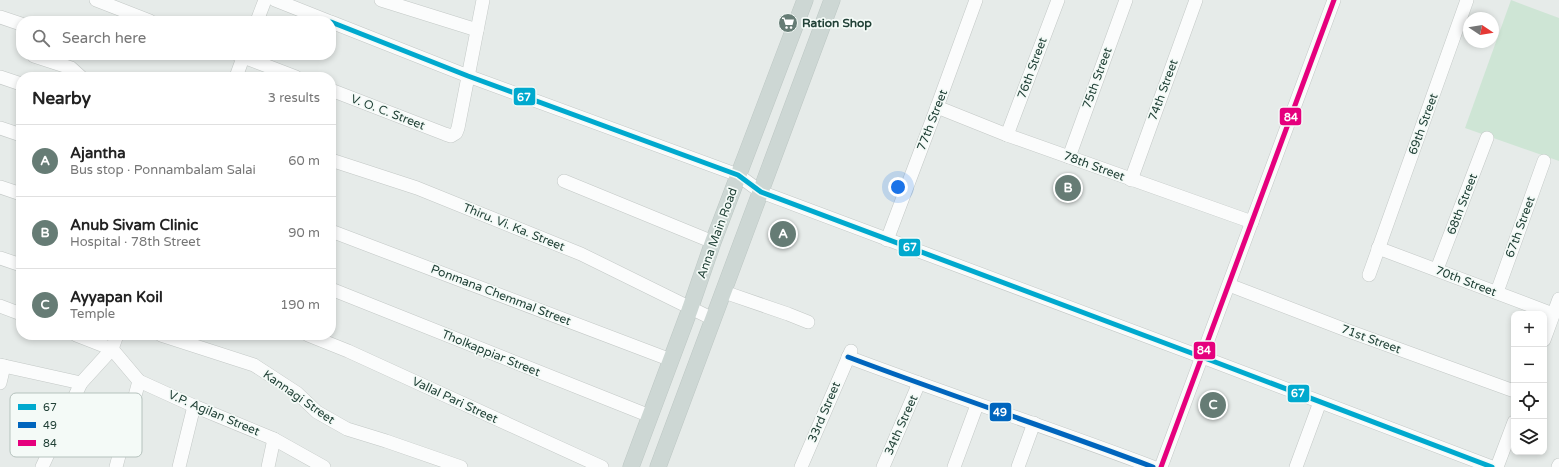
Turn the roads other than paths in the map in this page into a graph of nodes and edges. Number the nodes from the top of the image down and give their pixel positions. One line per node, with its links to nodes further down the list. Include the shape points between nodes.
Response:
1 (96, 0): 14 (street)
2 (265, 0): 15 (street)
3 (275, 0): 16 (street)
4 (381, 0): 20 (street)
5 (483, 0): 20 (street)
6 (805, 0): 39 (main road, Anna Main Road)
7 (832, 0): 44 (main road)
8 (976, 0): 31 (street, 77th Street)
9 (1058, 0): 34 (street, 76th Street)
10 (1126, 0): 36 (street, 75th Street)
11 (1196, 0): 40 (street, 74th Street)
12 (1334, 0): 45 (street)
13 (1467, 0): 49 (street, 69th Street)
14 (137, 16)
15 (259, 16)
16 (315, 16)
17 (0, 17): 18 (street)
18 (16, 22)
19 (336, 24): 27 (street)
20 (477, 30): 27 (street)
21 (46, 60): 24 (street, via 71,68)
22 (241, 60): 25 (street)
23 (252, 60): 26 (street)
24 (75, 72)
25 (237, 72)
26 (283, 72)
27 (468, 76): 30 (street, V. O. C. Street, via 458,128 451,136); 39 (street)
28 (0, 77): 29 (street)
29 (16, 82)
30 (336, 92)
31 (937, 108): 34 (street, 78th Street); 47 (street, 77th Street)
32 (0, 128): 33 (street)
33 (16, 133)
34 (1007, 135): 36 (street, 78th Street)
35 (1487, 138): 52 (street, 68th Street)
36 (1068, 157): 40 (street, 78th Street)
37 (1544, 161): 57 (street, 67th Street)
38 (336, 162): 60 (street, Thiru. Vi. Ka. Street, via 417,188 581,254)
39 (738, 175): 44 (street); 48 (main road, Anna Main Road)
40 (1131, 180): 45 (street, 78th Street)
41 (564, 181): 48 (street)
42 (0, 187): 43 (street)
43 (16, 192)
44 (761, 192): 47 (street); 56 (main road)
45 (1252, 222): 54 (street)
46 (336, 233): 72 (street, Ponmana Chemmal Street)
47 (887, 240): 71 (street)
48 (713, 242): 60 (main road, Anna Main Road)
49 (1378, 248): 52 (street, 70th Street); 53 (street, 69th Street)
50 (0, 258): 51 (street)
51 (16, 263)
52 (1437, 269): 57 (street, 70th Street)
53 (1369, 275)
54 (1229, 285): 71 (street); 78 (street, 71st Street)
55 (336, 291): 84 (street, Tholkappiar Street)
56 (724, 292): 63 (main road); 64 (street)
57 (1497, 292): 62 (street, 70th Street)
58 (1559, 299): 62 (street)
59 (0, 306): 61 (street)
60 (690, 309): 63 (street, Thiru. Vi. Ka. Street); 72 (main road, Anna Main Road)
61 (16, 312)
62 (1554, 314): 65 (street)
63 (714, 320): 98 (main road)
64 (808, 322)
65 (1547, 332)
66 (89, 340): 70 (street)
67 (116, 340): 70 (street)
68 (176, 340): 95 (street, Kannagi Street, via 254,365 297,393 317,412 347,429)
69 (320, 340): 96 (street, Vallal Pari Street)
70 (112, 349): 74 (street, V.P. Agilan Street); 76 (street)
71 (1202, 357): 81 (street); 104 (street)
72 (671, 360): 84 (main road, Anna Main Road)
73 (2, 365): 75 (street); 76 (street)
74 (139, 381): 80 (street); 83 (street, V.P. Agilan Street)
75 (0, 383)
76 (81, 383): 79 (street)
77 (919, 383): 82 (street); 99 (street, 33rd Street, via 849,354); 100 (street, 34th Street)
78 (1511, 390)
79 (76, 393)
80 (136, 393)
81 (1320, 402): 105 (street); 106 (street)
82 (977, 405): 85 (street); 101 (street)
83 (194, 406): 87 (street, V.P. Agilan Street); 92 (street)
84 (650, 416): 97 (main road, Anna Main Road)
85 (1034, 423): 102 (street); 103 (street)
86 (1511, 430): 107 (street)
87 (274, 439): 93 (street); 94 (street, V.P. Agilan Street)
88 (47, 457): 90 (street)
89 (119, 457): 91 (street)
90 (42, 467)
91 (116, 467)
92 (179, 467)
93 (268, 467)
94 (324, 467)
95 (461, 467)
96 (602, 467)
97 (631, 467)
98 (658, 467)
99 (801, 467)
100 (882, 467)
101 (954, 467)
102 (1018, 467)
103 (1153, 467)
104 (1161, 467)
105 (1296, 467)
106 (1492, 467)
107 (1497, 467)

